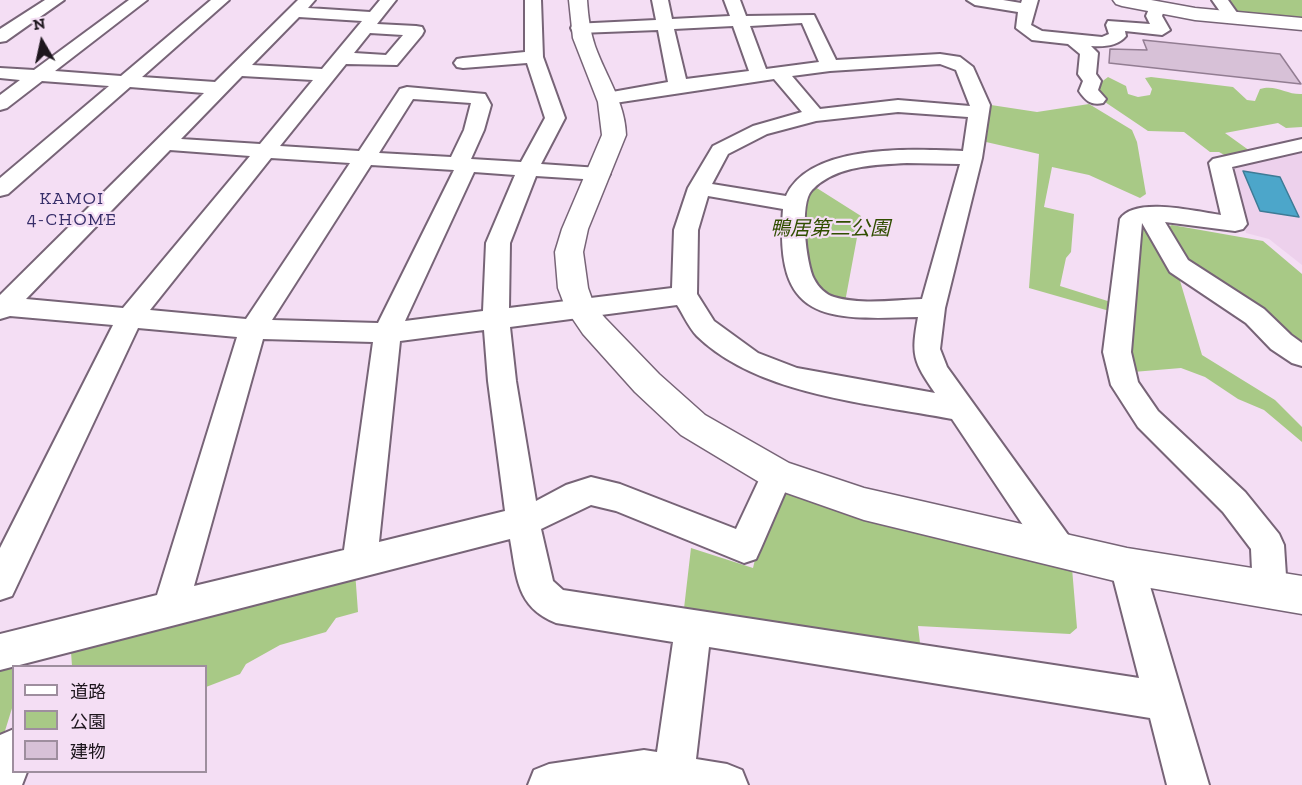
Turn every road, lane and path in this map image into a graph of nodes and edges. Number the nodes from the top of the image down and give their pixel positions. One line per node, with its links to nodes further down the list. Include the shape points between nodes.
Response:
1 (56, 0): 21 (street)
2 (139, 0): 31 (street)
3 (222, 0): 32 (street)
4 (388, 0): 17 (street)
5 (532, 0): 23 (street)
6 (578, 0): 20 (street)
7 (660, 0): 18 (street)
8 (975, 0): 12 (street)
9 (1122, 0): 14 (street)
10 (1220, 0): 16 (street)
11 (756, 4): 15 (street)
12 (1029, 5): 22 (street, via 1023,25 1029,32)
13 (301, 6): 17 (street); 27 (street)
14 (1157, 7): 16 (street); 22 (street, via 1154,16 1162,30 1114,25 1118,36 1104,42)
15 (735, 9): 18 (street); 26 (street, via 808,18); 29 (street)
16 (1232, 17): 19 (street)
17 (369, 22): 24 (street); 24 (street, via 416,31 391,61)
18 (664, 24): 20 (street); 33 (street)
19 (1302, 24)
20 (579, 28): 35 (street)
21 (0, 37)
22 (1073, 39): 36 (street, via 1089,53 1089,91)
23 (534, 57): 25 (street); 46 (street, via 555,118)
24 (341, 58): 30 (street)
25 (463, 63)
26 (830, 66): 29 (street); 38 (street, via 954,61 963,67 981,105)
27 (237, 70): 30 (street); 34 (street)
28 (0, 73): 31 (street)
29 (769, 74): 33 (street); 39 (street)
30 (327, 75): 42 (street)
31 (38, 76): 32 (street); 37 (street)
32 (126, 81): 34 (street); 49 (street)
33 (678, 86): 35 (street)
34 (219, 88): 40 (street)
35 (608, 98): 47 (street, via 616,119)
36 (1096, 99)
37 (0, 104)
38 (979, 112): 39 (street, via 898,106); 44 (street)
39 (815, 115): 48 (street, via 760,130 720,150)
40 (165, 144): 42 (street); 53 (street)
41 (1302, 145): 51 (street, via 1220,163 1235,224)
42 (266, 151): 43 (street); 56 (street)
43 (366, 158): 45 (street); 45 (street, via 407,93 478,98 481,105); 58 (street)
44 (972, 158): 50 (street, via 877,158 822,171 801,188); 54 (street)
45 (463, 165): 46 (street); 59 (street)
46 (528, 169): 47 (street); 57 (street, via 497,249)
47 (599, 174): 55 (street, via 569,252 573,288)
48 (699, 188): 50 (street); 52 (street, via 686,230)
49 (0, 189)
50 (795, 204): 54 (street, via 795,259 802,283 824,303 851,308)
51 (1148, 213): 60 (street, via 1179,266 1255,316); 68 (street, via 1131,219 1117,352 1125,385 1148,419 1234,502 1268,545)
52 (684, 295): 55 (street); 61 (street, via 705,328 748,360 794,378)
53 (1, 307): 56 (street)
54 (932, 308): 61 (street, via 926,349 935,371)
55 (581, 309): 57 (street); 62 (street, via 647,383 693,426)
56 (130, 317): 58 (street); 67 (street)
57 (496, 321): 59 (street); 63 (street)
58 (253, 329): 59 (street); 69 (street)
59 (388, 333): 65 (street)
60 (1302, 356)
61 (960, 409): 64 (street)
62 (777, 474): 63 (street, via 744,548 620,498 591,491); 64 (street, via 864,504)
63 (523, 521): 65 (street); 70 (street, via 536,584 542,596 556,606)
64 (1059, 550): 66 (street)
65 (360, 560): 69 (street)
66 (1126, 566): 68 (street); 73 (street)
67 (0, 584)
68 (1286, 593)
69 (171, 607): 72 (street)
70 (693, 627): 73 (street); 74 (street)
71 (0, 652): 72 (street)
72 (44, 653)
73 (1164, 701): 77 (street)
74 (674, 780): 75 (street, via 645,771); 76 (street)
75 (549, 785)
76 (728, 785)
77 (1188, 785)

